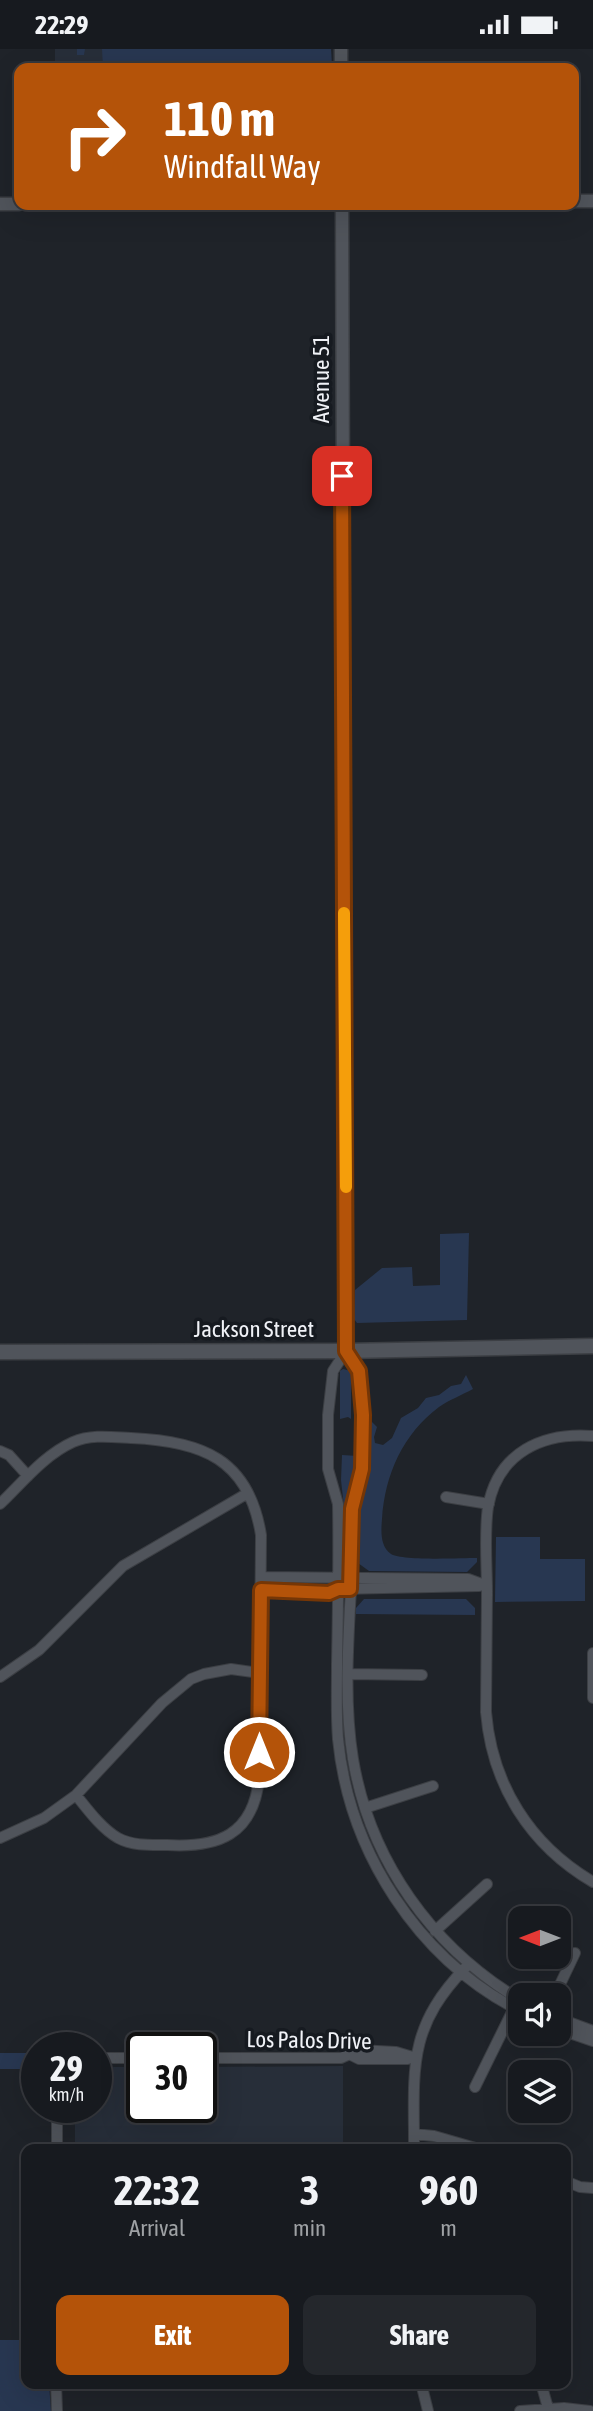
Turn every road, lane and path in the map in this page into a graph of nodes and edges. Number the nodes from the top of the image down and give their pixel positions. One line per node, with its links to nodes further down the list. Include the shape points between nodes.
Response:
1 (342, 210): 3 (street, Avenue 51)
2 (593, 1346): 3 (main road, Jackson Street)
3 (346, 1351): 4 (main road, Jackson Street); 13 (street, via 333,1371 328,1415 328,1469 338,1504); 14 (street, via 359,1371 363,1415 362,1469 352,1509)
4 (0, 1352)
5 (593, 1436): 11 (street, via 553,1437 529,1447 503,1470)
6 (0, 1451): 7 (street)
7 (28, 1476): 8 (street, via 75,1441 97,1436 145,1439 205,1451 227,1464); 10 (street)
8 (248, 1493): 12 (street, via 261,1535); 21 (street, via 123,1566 39,1650)
9 (446, 1497): 11 (street)
10 (0, 1504)
11 (489, 1504): 15 (street)
12 (262, 1577): 13 (street); 16 (street)
13 (338, 1584): 14 (street); 16 (street, via 329,1593); 31 (street, via 338,1739 351,1805 390,1891 422,1935)
14 (351, 1584): 15 (street, via 468,1579); 19 (street)
15 (487, 1586): 27 (street, via 486,1712 495,1764 515,1808 545,1847)
16 (261, 1590): 18 (street)
17 (593, 1653): 22 (street)
18 (260, 1673): 24 (street, via 231,1669 191,1679 162,1703); 24 (street, via 258,1794 248,1819 234,1832 209,1843 186,1846 132,1844 108,1831)
19 (349, 1674): 20 (street); 25 (street, via 353,1759)
20 (422, 1675)
21 (0, 1677)
22 (593, 1698)
23 (433, 1786): 25 (street)
24 (76, 1795): 26 (street, via 44,1818)
25 (365, 1808): 29 (street, via 390,1867)
26 (0, 1837)
27 (593, 1882)
28 (487, 1884): 29 (street)
29 (435, 1931): 31 (street)
30 (575, 1953): 32 (street)
31 (465, 1968): 33 (street); 40 (street, via 430,2012)
32 (561, 1983)
33 (508, 2000)
34 (571, 2023): 36 (street)
35 (508, 2026): 41 (street)
36 (593, 2031)
37 (571, 2033): 38 (street)
38 (593, 2041)
39 (217, 2058): 40 (street, Los Palos Drive, via 341,2058 359,2050 374,2050)
40 (415, 2058): 43 (street)
41 (475, 2087)
42 (57, 2123): 44 (street)
43 (414, 2134): 45 (street); 46 (street)
44 (57, 2144)
45 (414, 2144)
46 (462, 2144)
47 (571, 2183): 48 (street)
48 (593, 2188)
49 (56, 2389): 53 (street)
50 (422, 2389): 54 (street)
51 (543, 2389): 52 (street)
52 (548, 2409): 55 (street); 56 (street)
53 (57, 2411)
54 (428, 2411)
55 (520, 2411)
56 (590, 2411)

